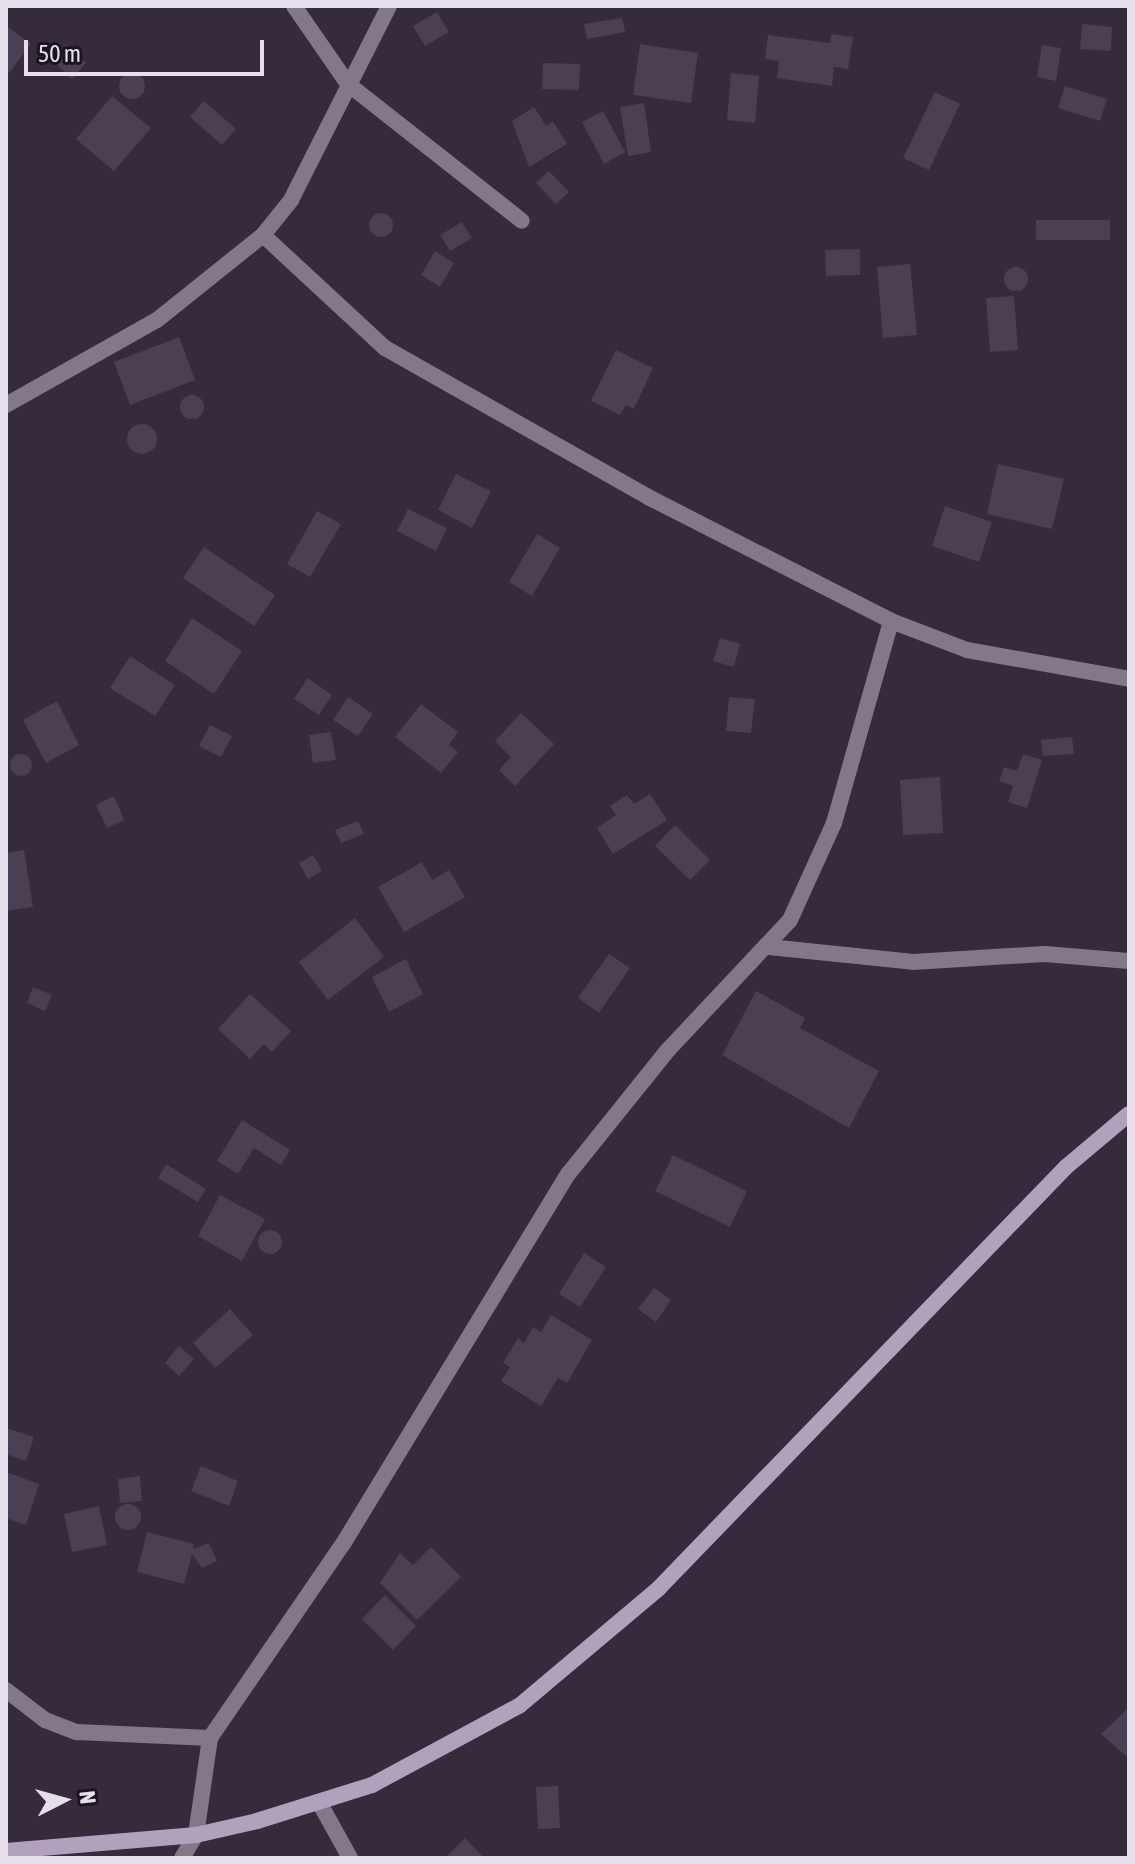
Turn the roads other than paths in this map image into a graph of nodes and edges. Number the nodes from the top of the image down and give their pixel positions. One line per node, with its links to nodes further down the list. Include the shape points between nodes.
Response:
1 (294, 6): 3 (street)
2 (389, 6): 3 (street)
3 (348, 84): 4 (street); 5 (street, via 291,200)
4 (522, 221)
5 (263, 235): 6 (street, via 157,320); 7 (street, via 385,348 468,399)
6 (6, 405)
7 (891, 621): 8 (street, via 967,650); 9 (street, via 834,823 796,908)
8 (1129, 679)
9 (769, 947): 10 (street, via 913,962 1045,954); 13 (street, via 668,1050 569,1173 367,1506)
10 (1129, 961)
11 (1129, 1114): 14 (street, via 1055,1178 658,1589 560,1673 474,1735 372,1785)
12 (6, 1690): 13 (street, via 45,1720 77,1732)
13 (210, 1738): 15 (street)
14 (319, 1802): 15 (street); 18 (street)
15 (196, 1835): 16 (street); 17 (street)
16 (6, 1851)
17 (182, 1858)
18 (350, 1858)

